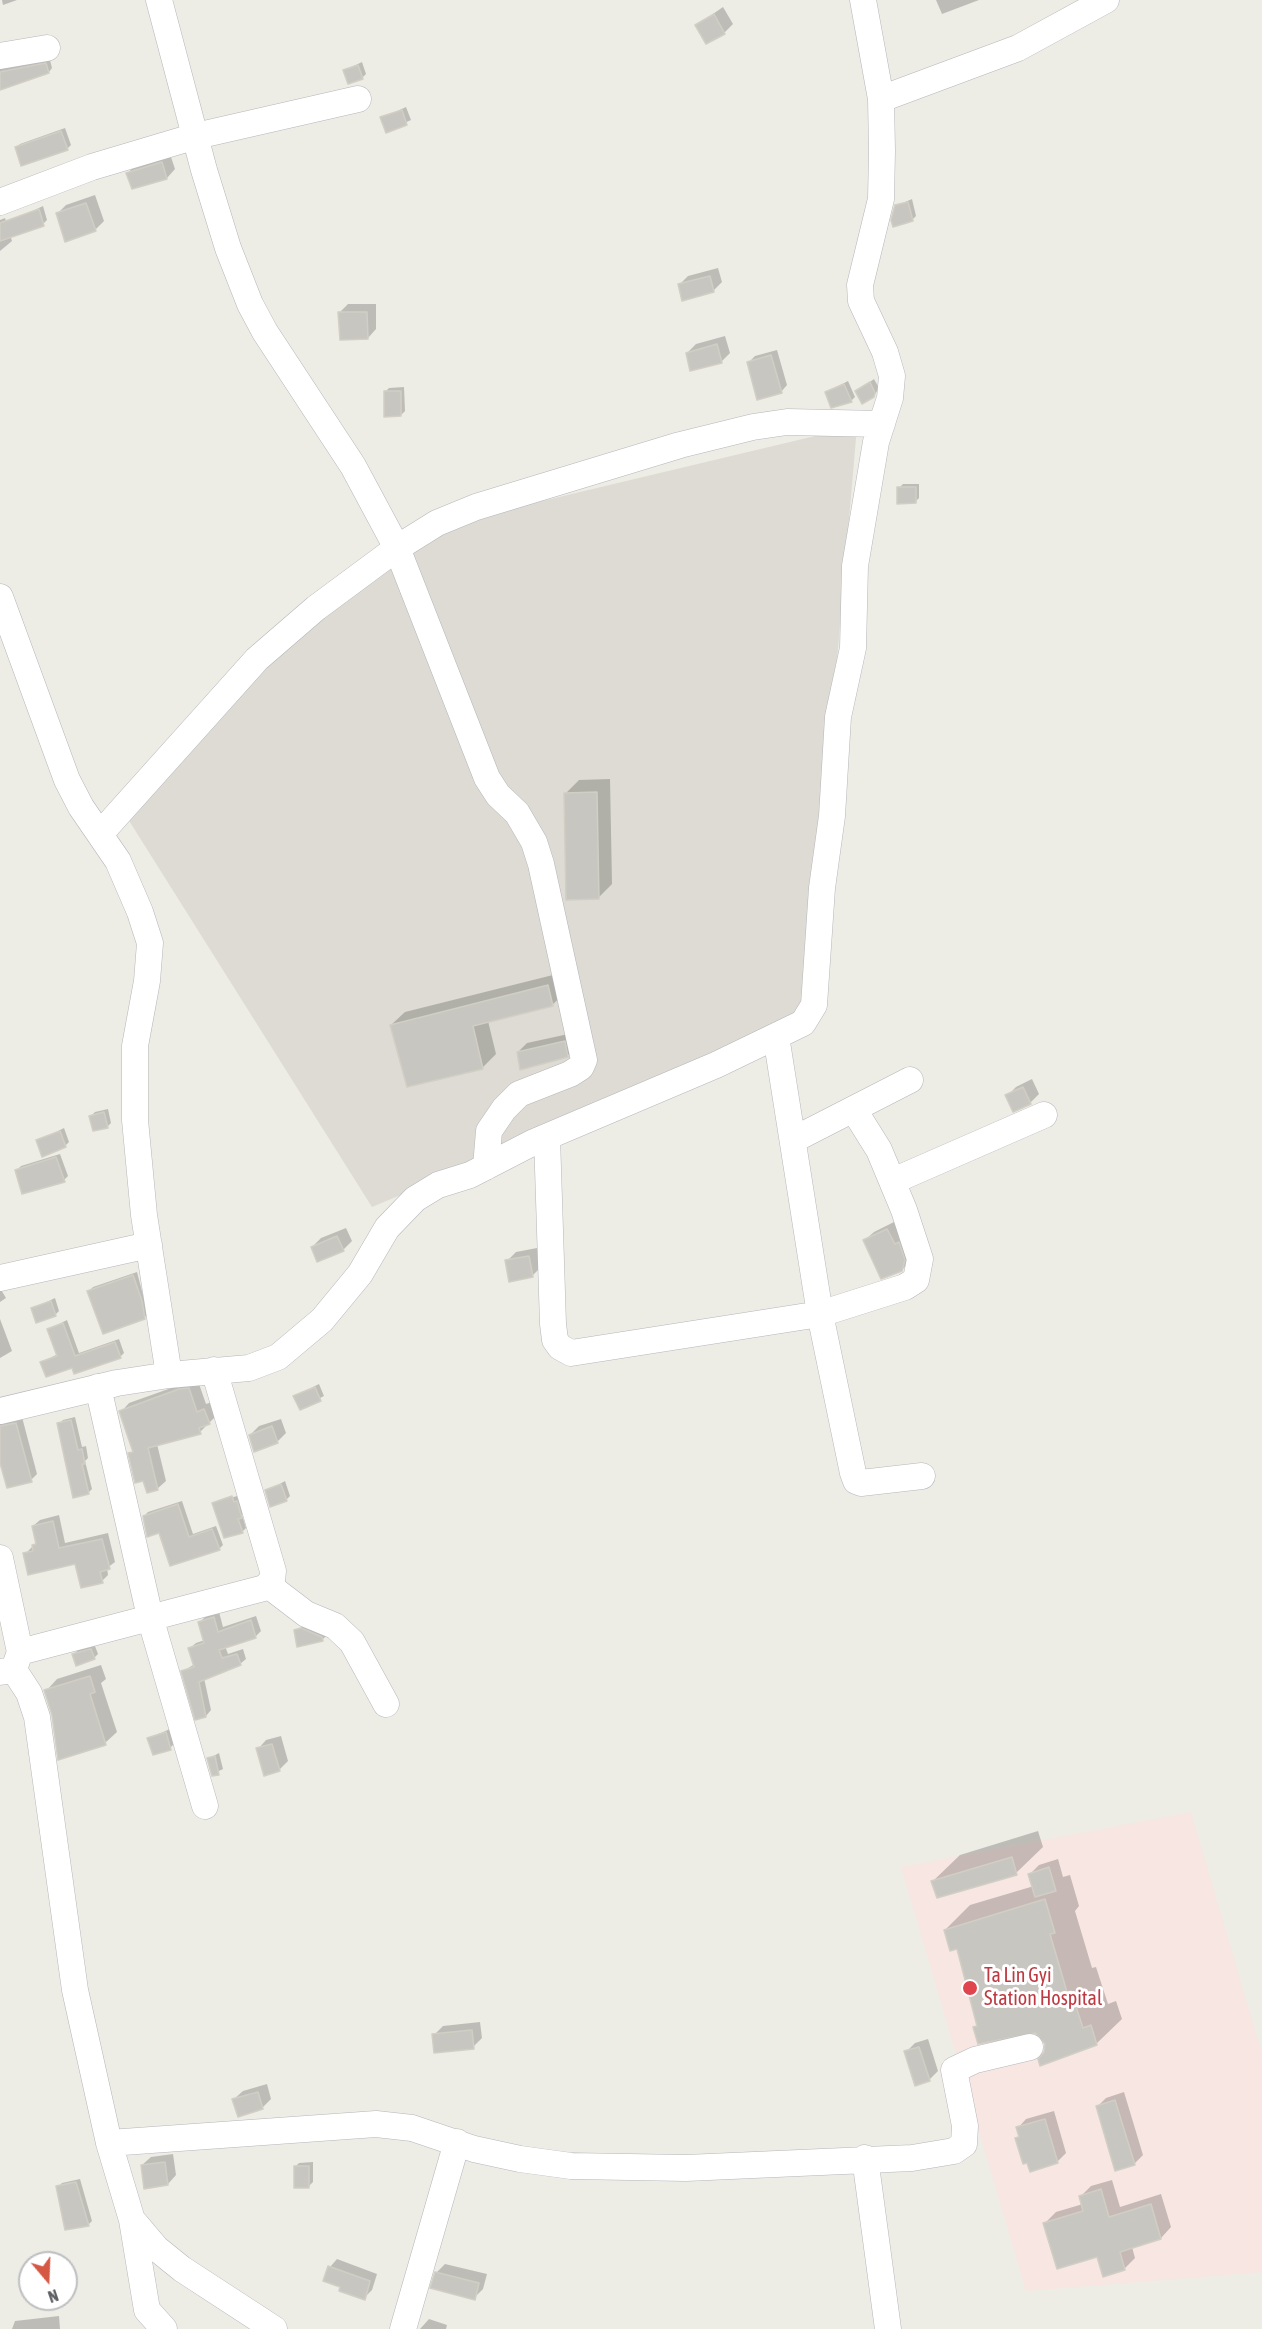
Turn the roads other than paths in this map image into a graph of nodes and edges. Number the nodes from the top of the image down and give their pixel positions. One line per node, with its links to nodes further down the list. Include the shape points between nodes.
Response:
1 (159, 0): 8 (street)
2 (863, 0): 7 (street)
3 (1106, 0): 7 (street, via 1018,48)
4 (47, 48): 5 (street)
5 (0, 56)
6 (358, 99): 8 (street)
7 (881, 99): 10 (street, via 881,199 860,285 861,301 892,376)
8 (196, 136): 9 (street, via 92,167); 11 (street, via 228,248 250,304 348,457)
9 (0, 202)
10 (882, 424): 11 (street, via 788,422 680,445 476,507 437,523); 14 (street, via 855,566 853,648 838,717 814,1005 803,1023)
11 (397, 548): 13 (street, via 316,608 257,659); 20 (street, via 487,778 517,813 534,842 584,1060 570,1074 519,1094 504,1109 489,1131)
12 (0, 597): 13 (street, via 67,780)
13 (100, 834): 22 (street, via 118,861 150,943 134,1080)
14 (776, 1036): 18 (street); 19 (street)
15 (910, 1080): 16 (street)
16 (854, 1110): 19 (street); 21 (street)
17 (1044, 1115): 21 (street)
18 (547, 1137): 20 (street); 24 (street, via 553,1324 560,1347 571,1353)
19 (793, 1140): 24 (street)
20 (486, 1167): 25 (street, via 438,1185 405,1207 387,1228 360,1274 322,1320 278,1357 249,1368)
21 (893, 1181): 24 (street, via 920,1259 916,1280)
22 (149, 1245): 23 (street); 26 (street)
23 (0, 1278)
24 (820, 1314): 29 (street, via 856,1481 861,1484)
25 (214, 1370): 26 (street); 31 (street, via 273,1571)
26 (169, 1375): 27 (street)
27 (98, 1387): 28 (street); 32 (street)
28 (0, 1411)
29 (922, 1476)
30 (0, 1558): 33 (street)
31 (268, 1585): 32 (street); 34 (street, via 306,1614 335,1626 352,1642)
32 (150, 1617): 33 (street); 35 (street)
33 (11, 1665): 38 (street, via 29,1693 37,1717 75,1990)
34 (387, 1704)
35 (205, 1806)
36 (1030, 2047): 39 (street, via 975,2060 954,2070 965,2126 964,2144 954,2151 912,2158)
37 (458, 2142): 38 (street, via 412,2128 376,2124); 39 (street, via 520,2159 571,2166 686,2168); 44 (street)
38 (109, 2143): 40 (street)
39 (865, 2158): 45 (street)
40 (132, 2220): 41 (street); 43 (street, via 156,2248 182,2269)
41 (144, 2319): 42 (street)
42 (164, 2329)
43 (274, 2329)
44 (403, 2329)
45 (888, 2329)

